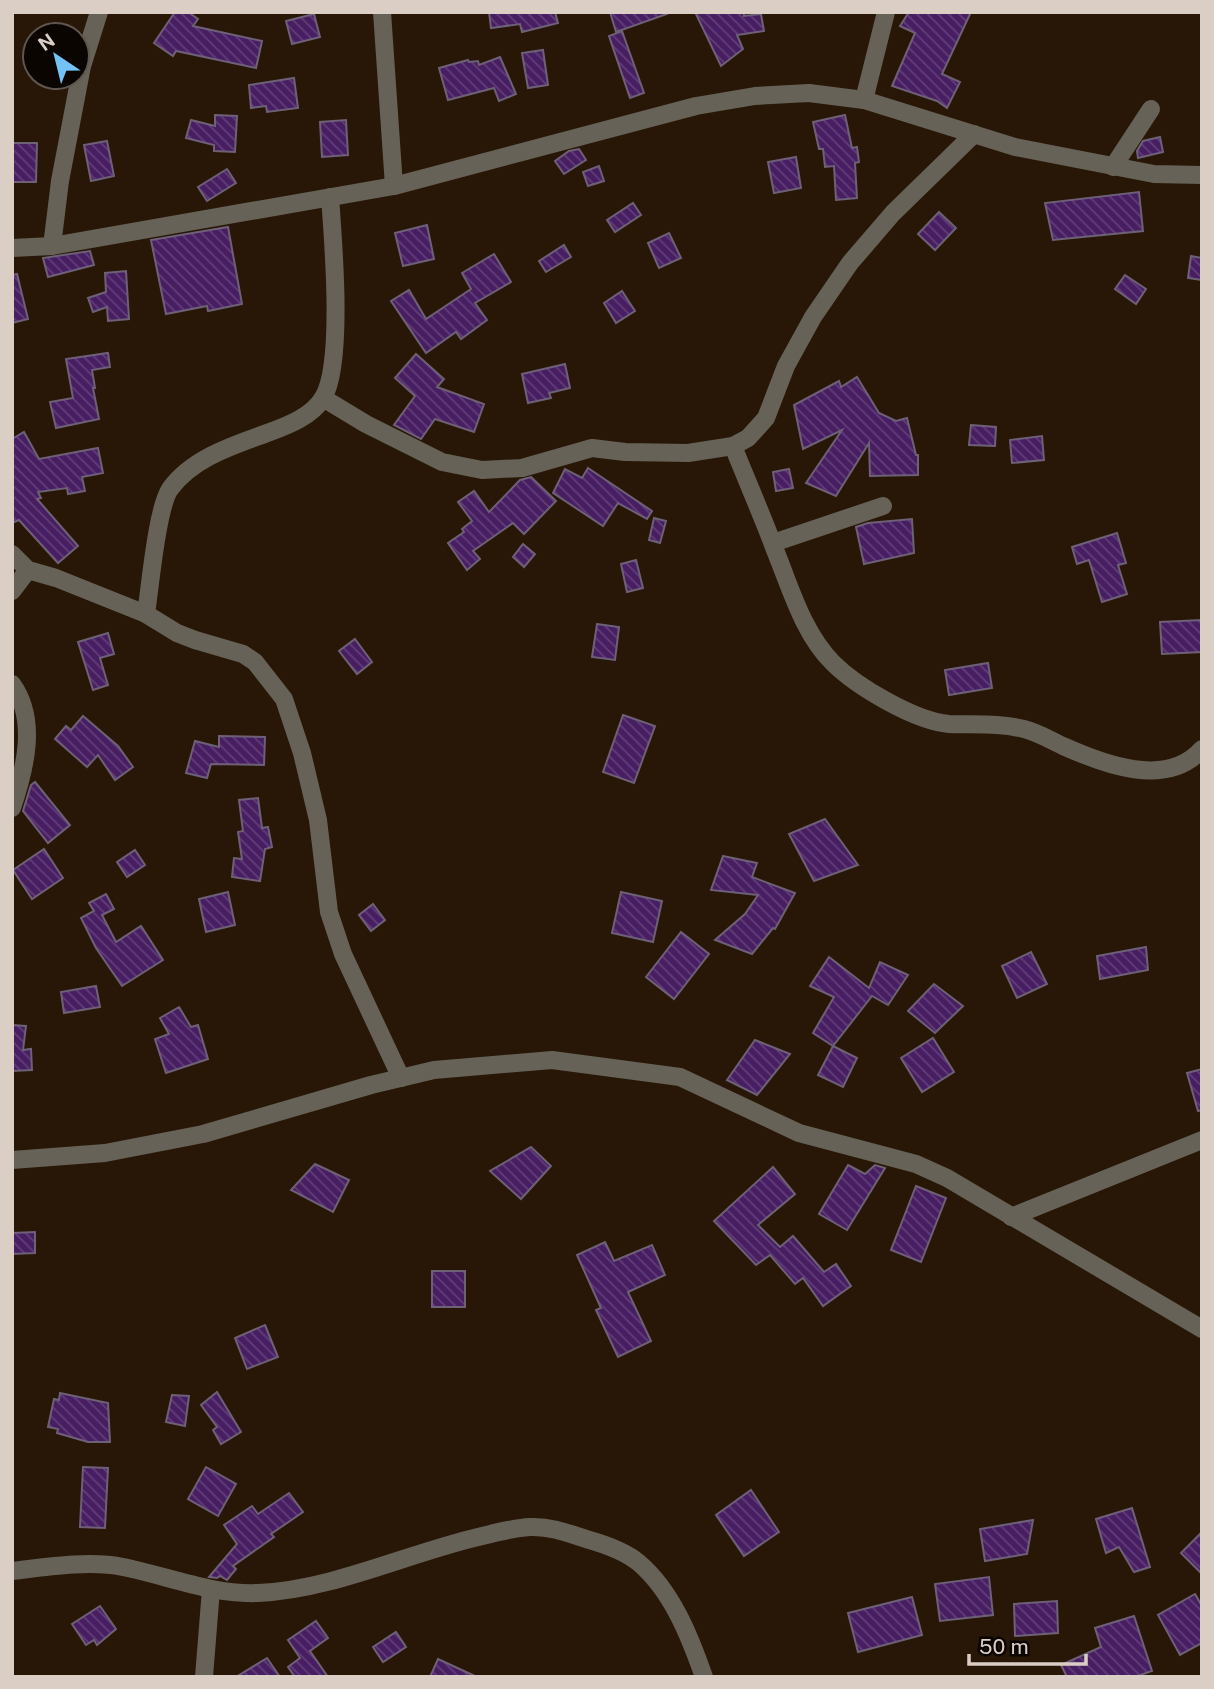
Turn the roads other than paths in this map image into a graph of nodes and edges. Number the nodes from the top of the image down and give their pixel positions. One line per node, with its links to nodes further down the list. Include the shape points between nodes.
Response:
1 (99, 12): 11 (street, via 82,66)
2 (382, 12): 9 (street)
3 (886, 12): 4 (street)
4 (864, 100): 6 (street); 9 (street, via 809,93 696,106)
5 (1151, 109): 7 (street)
6 (974, 134): 7 (street); 14 (street, via 850,263 786,366 766,418 748,438)
7 (1114, 167): 8 (street)
8 (1202, 176)
9 (394, 186): 10 (street)
10 (330, 197): 11 (street); 13 (street, via 335,269 333,366)
11 (52, 246): 12 (street)
12 (12, 248)
13 (323, 398): 14 (street, via 442,462 482,470 522,468 592,448 688,453); 20 (street, via 288,425 204,458 168,492)
14 (733, 446): 16 (street)
15 (883, 506): 16 (street)
16 (773, 543): 22 (street, via 816,643 834,664 913,715 948,724 988,723 1027,730 1130,768 1173,768)
17 (12, 554): 18 (street)
18 (28, 570): 19 (street); 20 (street)
19 (12, 591)
20 (146, 614): 24 (street, via 177,633 243,654 284,699 318,820 329,912 343,954)
21 (12, 684): 23 (street, via 21,696 27,755)
22 (1202, 749)
23 (12, 808)
24 (401, 1078): 26 (street, via 203,1134 105,1153); 27 (street, via 434,1070 552,1060 680,1077 799,1133 916,1164)
25 (1202, 1140): 27 (street)
26 (12, 1160)
27 (1011, 1217): 28 (street)
28 (1202, 1329)
29 (12, 1571): 30 (street, via 120,1566)
30 (211, 1589): 31 (street); 32 (street, via 256,1593 315,1587 435,1547 529,1527 555,1529 606,1545 638,1562 663,1588)
31 (204, 1677)
32 (704, 1677)

